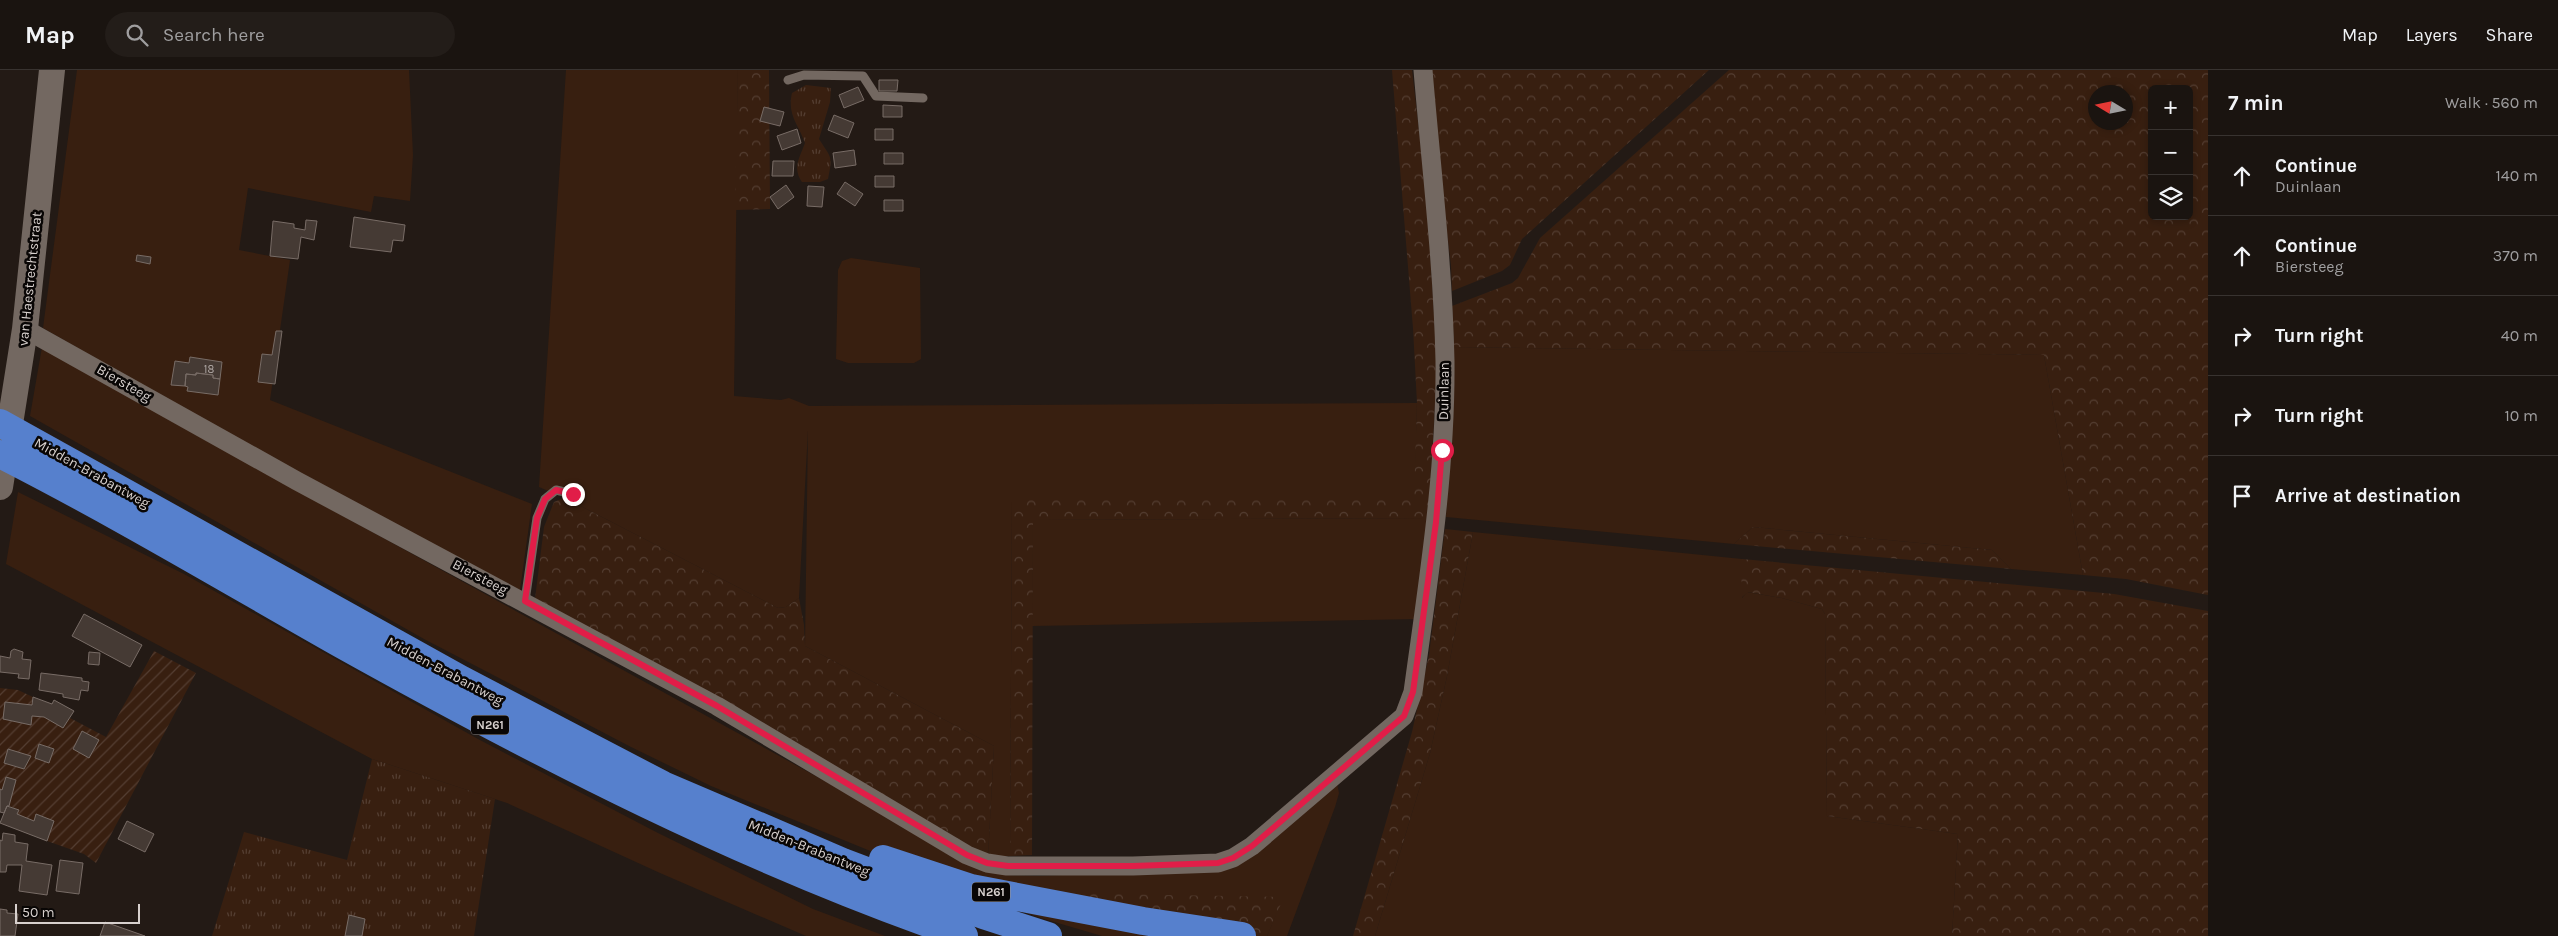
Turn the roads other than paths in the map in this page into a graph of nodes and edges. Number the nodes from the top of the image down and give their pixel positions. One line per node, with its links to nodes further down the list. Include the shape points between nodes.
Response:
1 (52, 70): 5 (street, van Haestrechtstraat)
2 (1423, 70): 11 (street, Duinlaan, via 1445,362 1436,522 1409,706 1404,716)
3 (788, 80): 4 (lane, via 804,75 863,76 876,96)
4 (924, 98)
5 (25, 329): 8 (street, van Haestrechtstraat); 10 (street, Biersteeg, via 297,481)
6 (0, 423): 12 (highway, Midden-Brabantweg / N261, via 470,685 663,785)
7 (0, 454): 13 (highway, Midden-Brabantweg / N261, via 562,764 786,869)
8 (0, 487)
9 (573, 494): 10 (lane, via 556,490 545,499 537,518)
10 (525, 601): 11 (street, Biersteeg, via 717,706 967,855 987,863 1028,867 1218,863 1252,846)
11 (1340, 771)
12 (746, 822): 14 (highway, Midden-Brabantweg / N261, via 936,898); 15 (highway, N261, via 865,853 971,888)
13 (964, 936)
14 (1048, 936)
15 (1242, 936)

